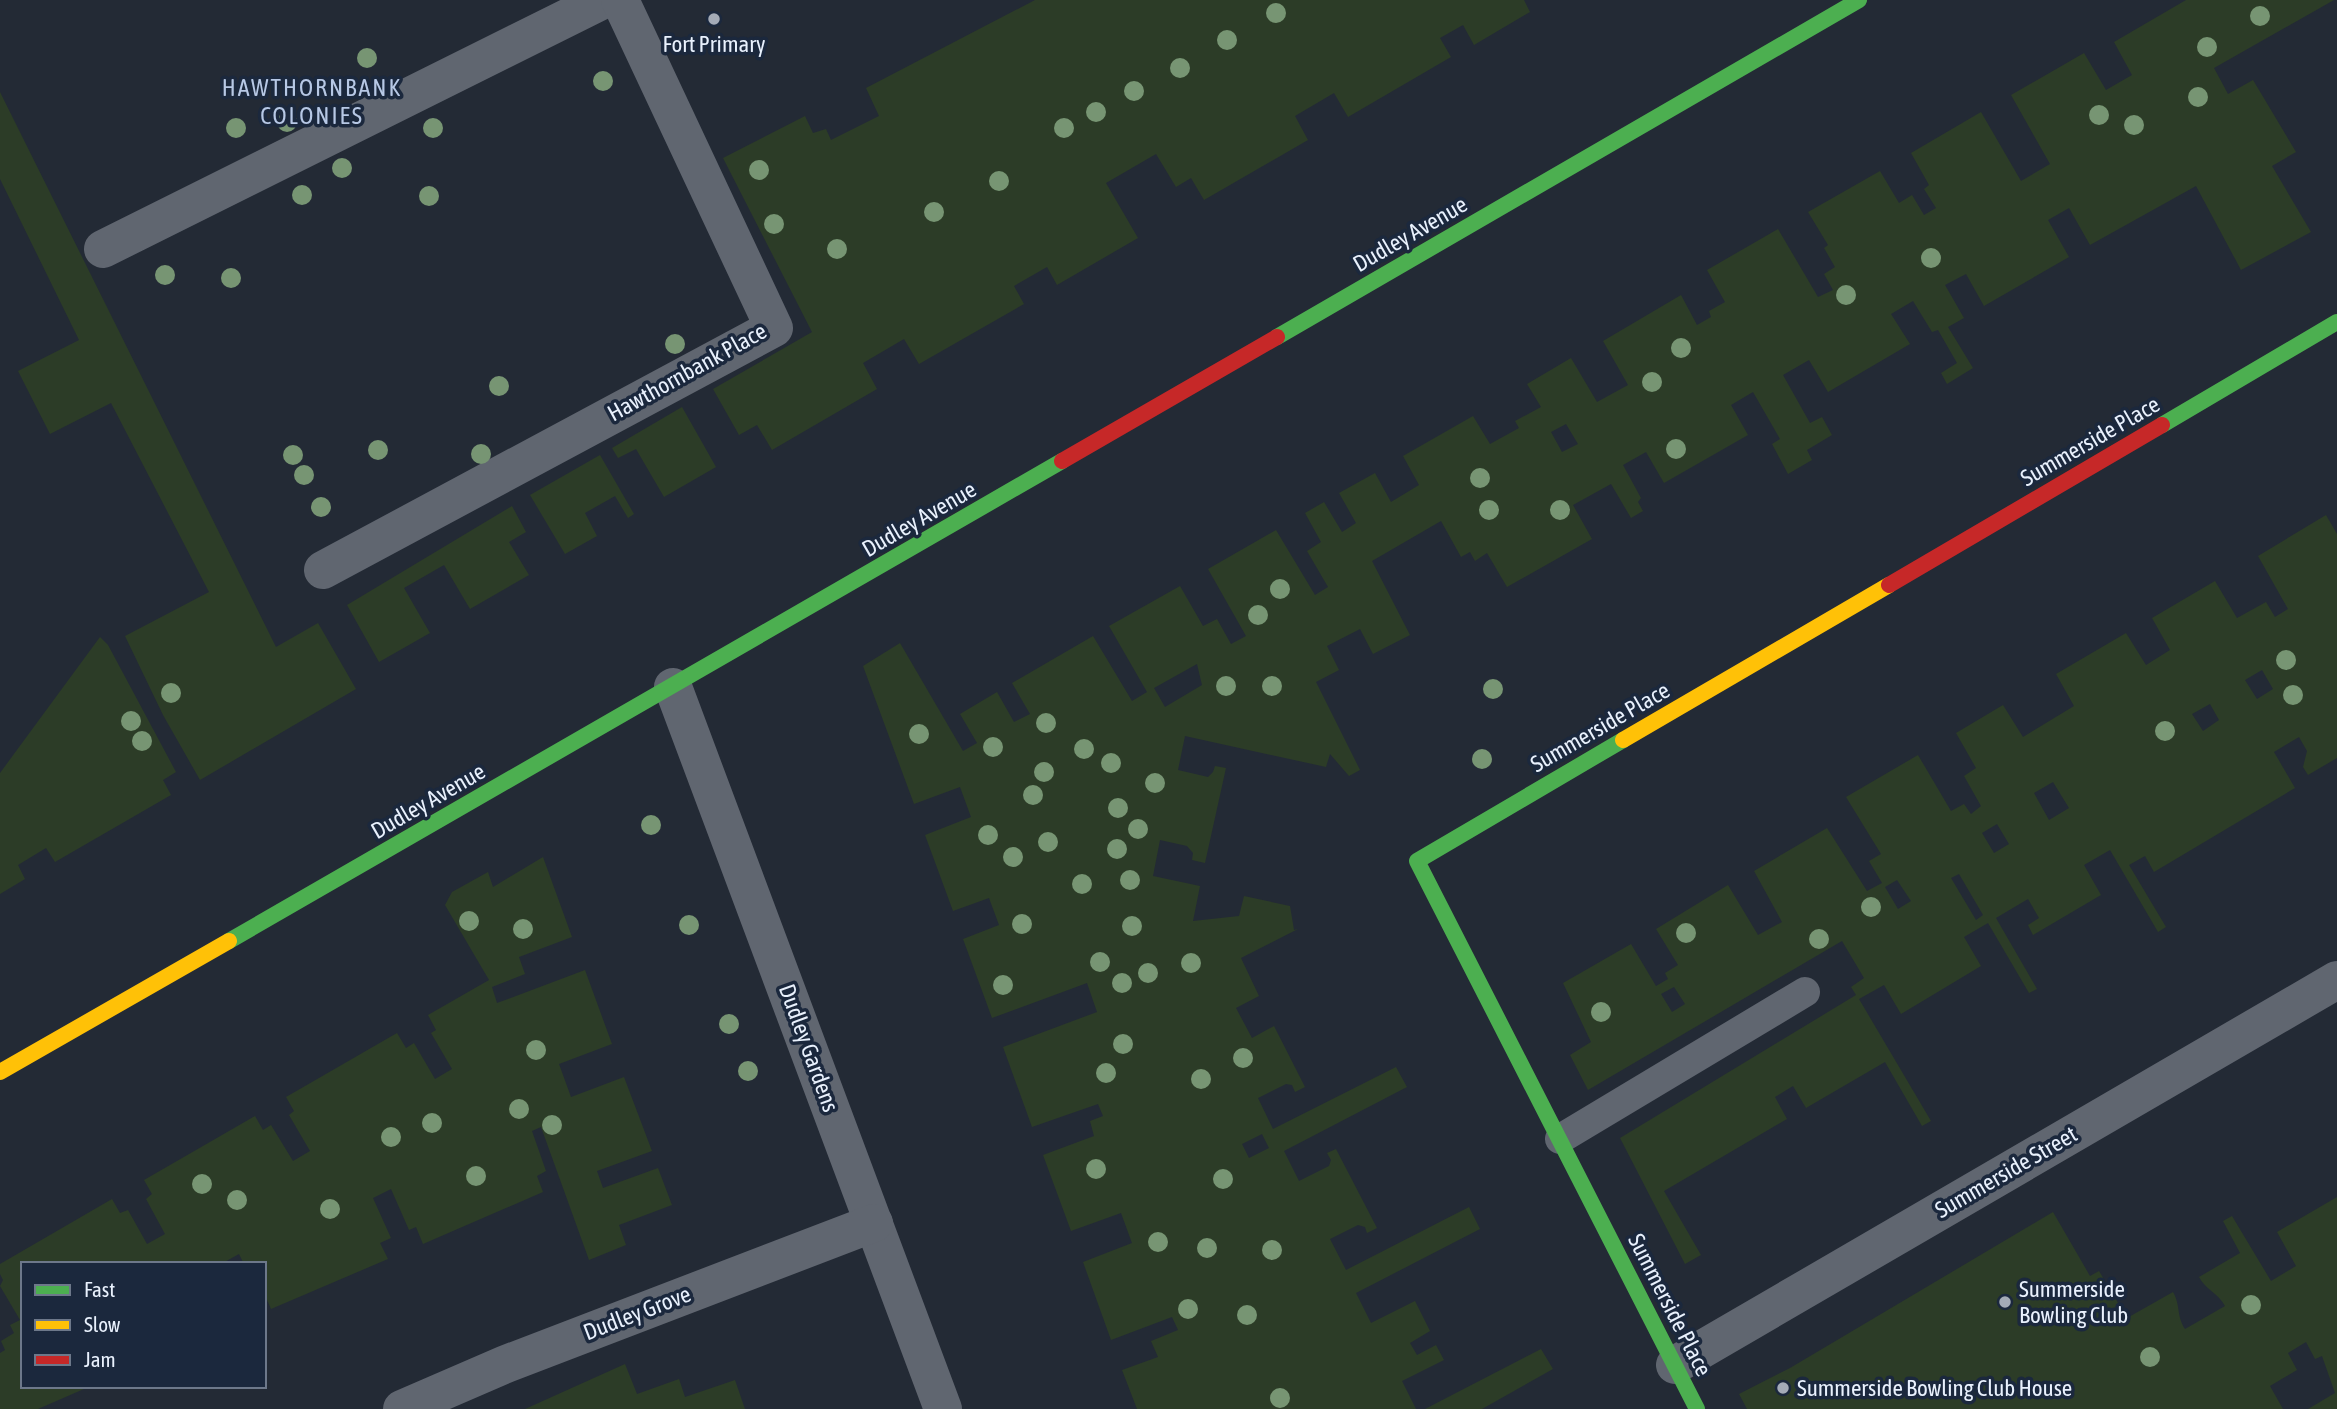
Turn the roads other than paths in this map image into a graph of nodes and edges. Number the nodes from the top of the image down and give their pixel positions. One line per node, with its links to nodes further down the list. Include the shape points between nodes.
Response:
1 (603, 0): 4 (street)
2 (620, 0): 6 (street, Hawthornbank Place, via 774,328)
3 (1859, 0): 7 (street, Dudley Avenue)
4 (103, 248)
5 (2337, 322): 11 (street, Summerside Place, via 1418,861)
6 (323, 570)
7 (673, 687): 10 (street, Dudley Avenue); 12 (street, Dudley Gardens)
8 (2337, 980): 13 (street, Summerside Street)
9 (1805, 992): 11 (lane)
10 (0, 1072)
11 (1560, 1139): 13 (street, Summerside Place)
12 (874, 1223): 14 (street, Dudley Grove, via 506,1364); 15 (street, Dudley Gardens)
13 (1675, 1365): 16 (street, Summerside Place)
14 (402, 1409)
15 (943, 1409)
16 (1697, 1409)

